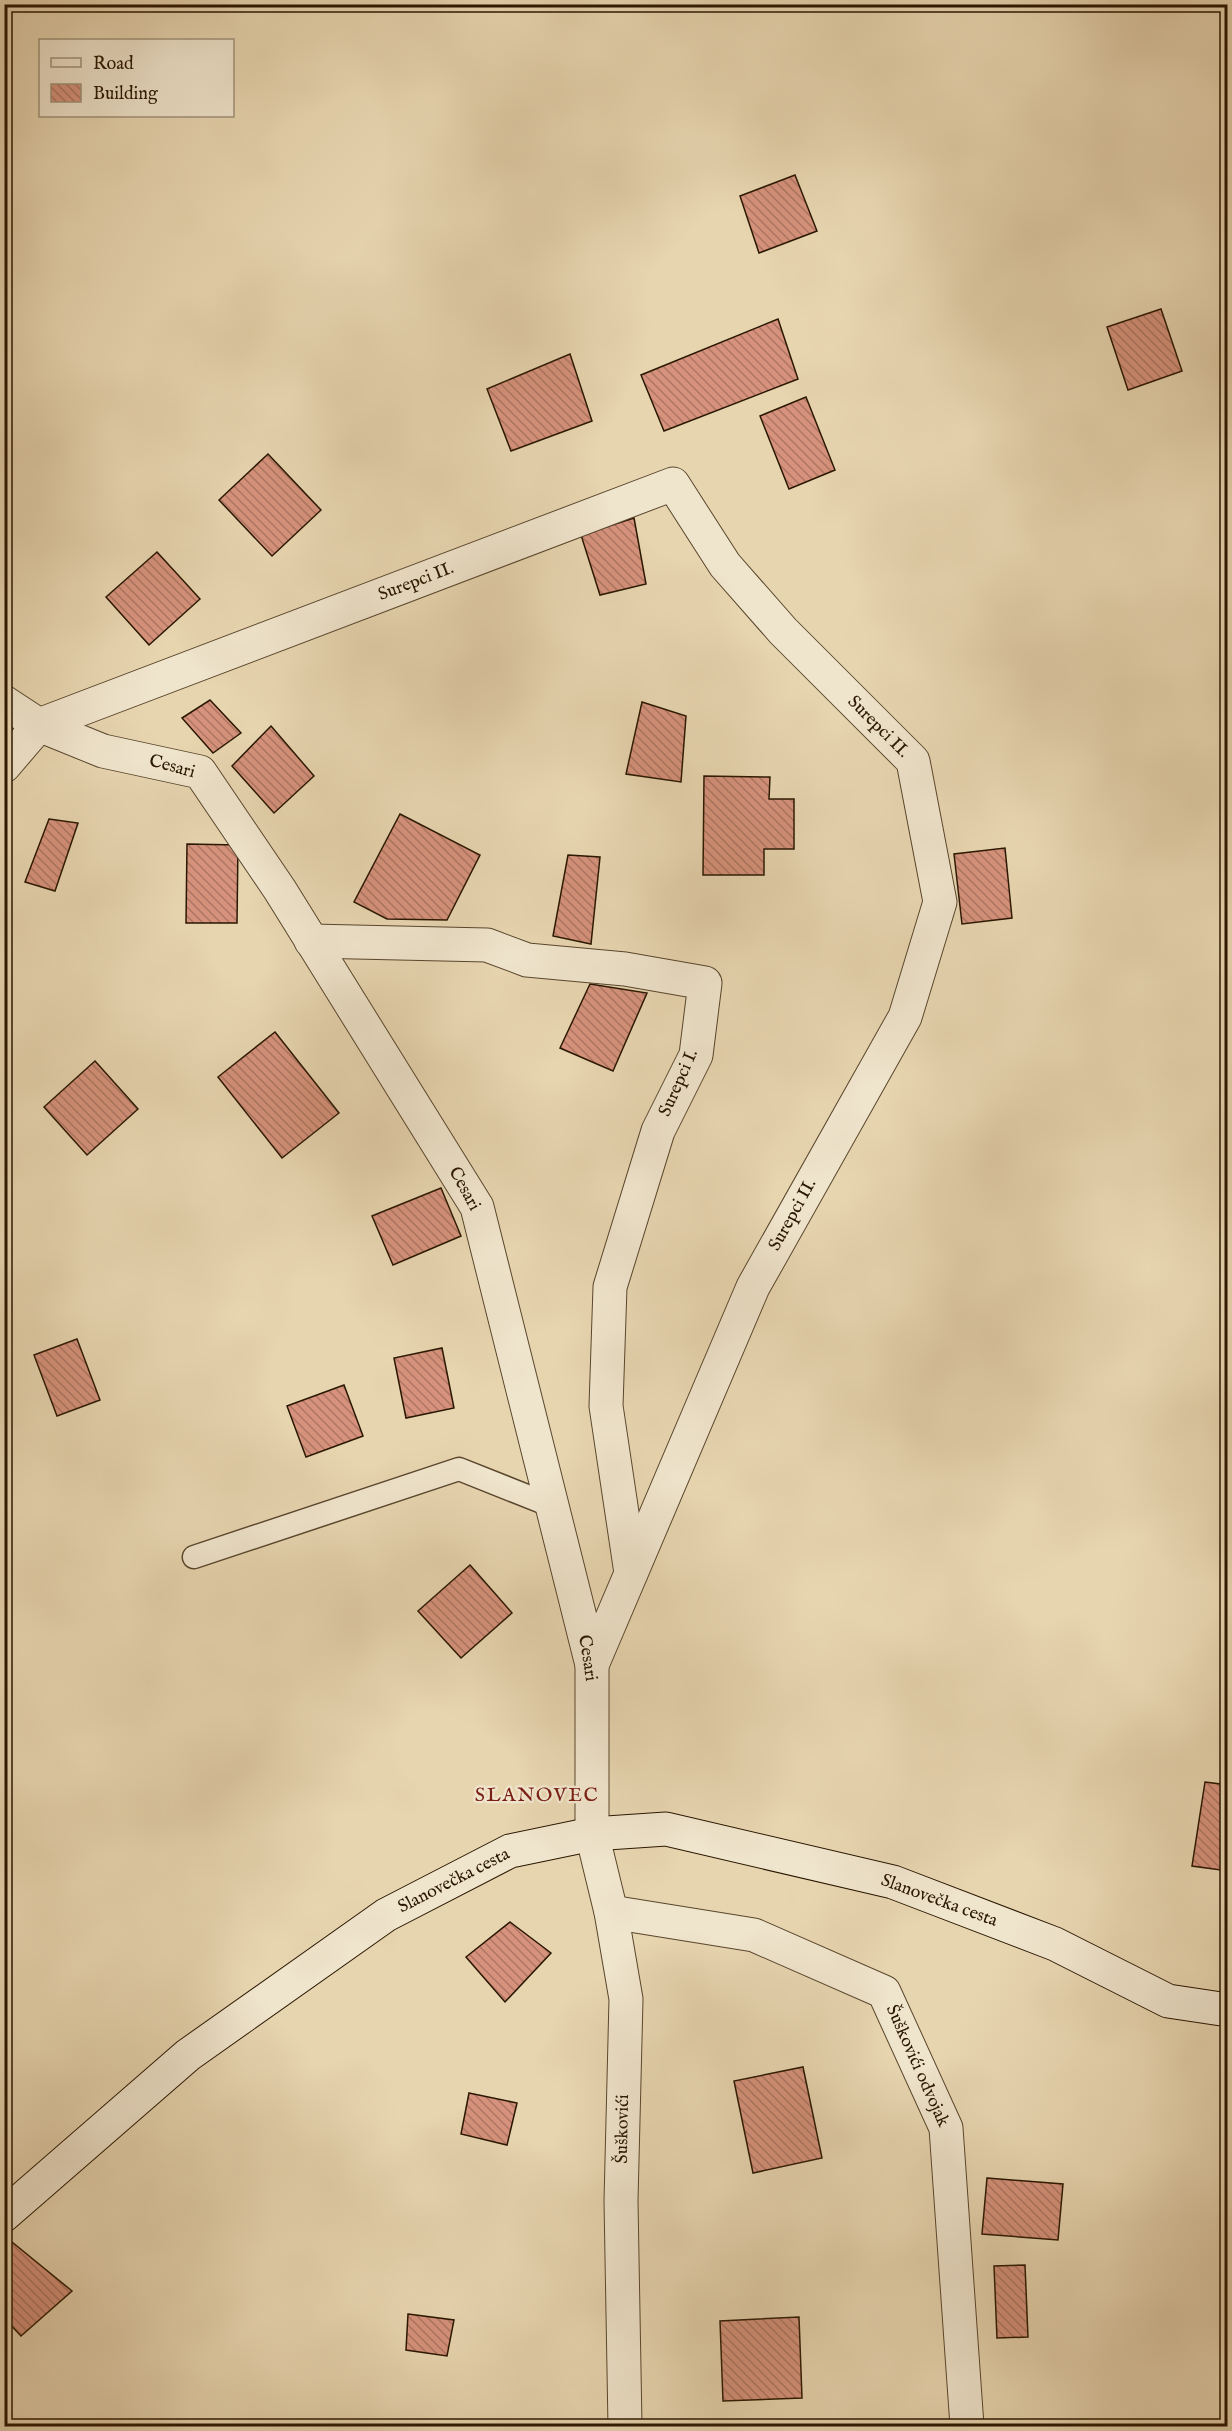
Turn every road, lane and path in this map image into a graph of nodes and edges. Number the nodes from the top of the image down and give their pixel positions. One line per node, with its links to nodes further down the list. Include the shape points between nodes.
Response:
1 (4, 702): 2 (street, Cesari)
2 (39, 725): 3 (street); 4 (street, Cesari, via 103,751 200,772); 7 (street, Surepci II., via 673,484 732,573 783,632 914,761 940,902 905,1017 753,1287)
3 (4, 766)
4 (311, 941): 5 (street, Cesari, via 477,1207); 7 (street, Surepci I., via 487,945 527,960 625,969 705,983 696,1055 658,1131 610,1287 606,1406)
5 (552, 1506): 6 (lane, via 459,1469); 8 (street, Cesari)
6 (194, 1557)
7 (631, 1573): 8 (street, Surepci II.)
8 (592, 1665): 9 (street, Cesari)
9 (592, 1834): 10 (street, Šuškovići); 11 (street, Slanovečka cesta, via 666,1829 893,1882 1055,1944 1168,2001); 12 (street, Slanovečka cesta, via 510,1851 386,1915 188,2055)
10 (610, 1912): 13 (street, Šuškovići, via 626,1999 621,2200); 14 (street, Šuškovići odvojak, via 754,1935 884,1992 946,2128)
11 (1227, 2010)
12 (4, 2216)
13 (625, 2427)
14 (967, 2427)

